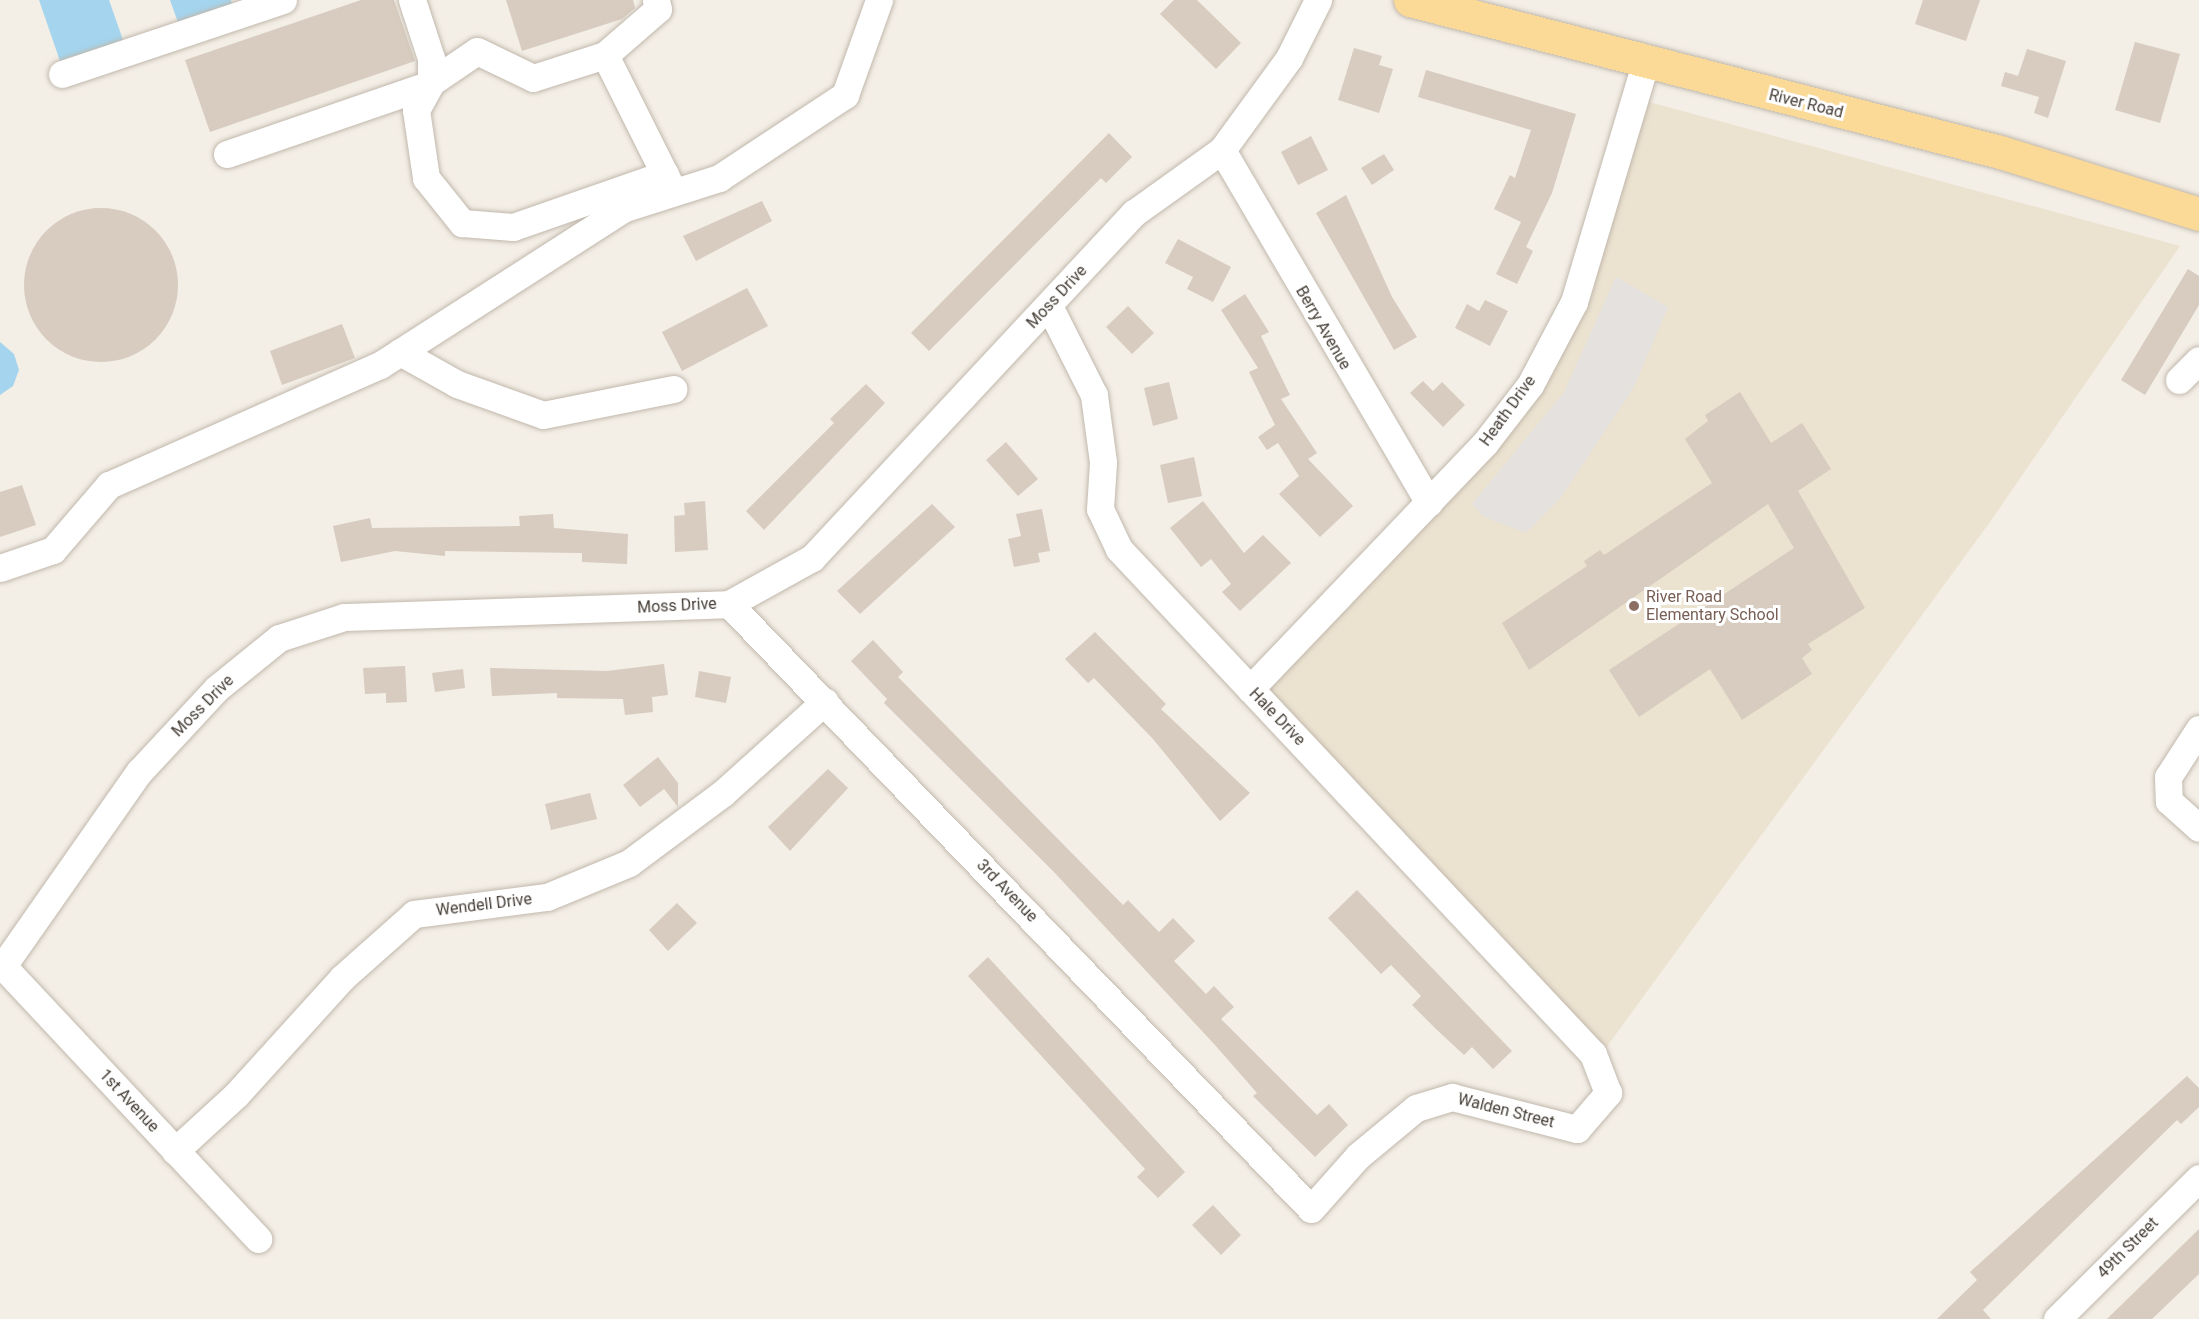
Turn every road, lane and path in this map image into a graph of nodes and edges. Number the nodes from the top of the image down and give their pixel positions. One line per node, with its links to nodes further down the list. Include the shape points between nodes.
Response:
1 (283, 0): 9 (street)
2 (412, 0): 10 (street, via 431,58)
3 (656, 0): 7 (street, via 658,9)
4 (879, 0): 13 (street, via 845,95 719,178)
5 (1318, 0): 11 (street, Moss Drive, via 1289,58)
6 (1410, 0): 8 (main road, River Road)
7 (605, 55): 10 (street, via 533,78 477,51); 13 (street)
8 (1646, 61): 14 (main road, River Road, via 2000,152); 20 (street, Heath Drive, via 1574,302 1530,385)
9 (62, 74)
10 (431, 83): 12 (street); 13 (street, via 416,110 426,178 462,223 513,227)
11 (1222, 150): 15 (street, Moss Drive, via 1134,213); 20 (street, Berry Avenue)
12 (227, 154)
13 (670, 183): 16 (street)
14 (2199, 214)
15 (1049, 306): 22 (street, Moss Drive, via 812,558); 23 (street, Hale Drive, via 1094,395 1103,462 1100,509 1119,549)
16 (400, 352): 19 (street, via 458,384 543,415); 21 (street, via 109,485 53,550)
17 (2199, 360): 18 (street)
18 (2179, 380)
19 (673, 389)
20 (1429, 503): 23 (street, Heath Drive)
21 (0, 568)
22 (729, 604): 24 (street, 3rd Avenue); 27 (street, Moss Drive, via 344,617 279,638 216,689 139,772)
23 (1250, 689): 28 (street, Hale Drive, via 1593,1054)
24 (825, 701): 29 (street, Wendell Drive, via 723,793 629,863 547,897 414,914 342,978 236,1095); 31 (street, 3rd Avenue)
25 (2199, 729): 26 (street, via 2168,777 2169,801)
26 (2197, 826)
27 (1, 964): 29 (street, 1st Avenue)
28 (1603, 1080): 31 (street, Walden Street, via 1608,1093 1577,1129 1452,1097 1416,1108 1358,1156 1311,1209)
29 (175, 1151): 32 (street, 1st Avenue)
30 (2199, 1178): 33 (street, 49th Street)
31 (1284, 1179)
32 (258, 1239)
33 (2057, 1319)

